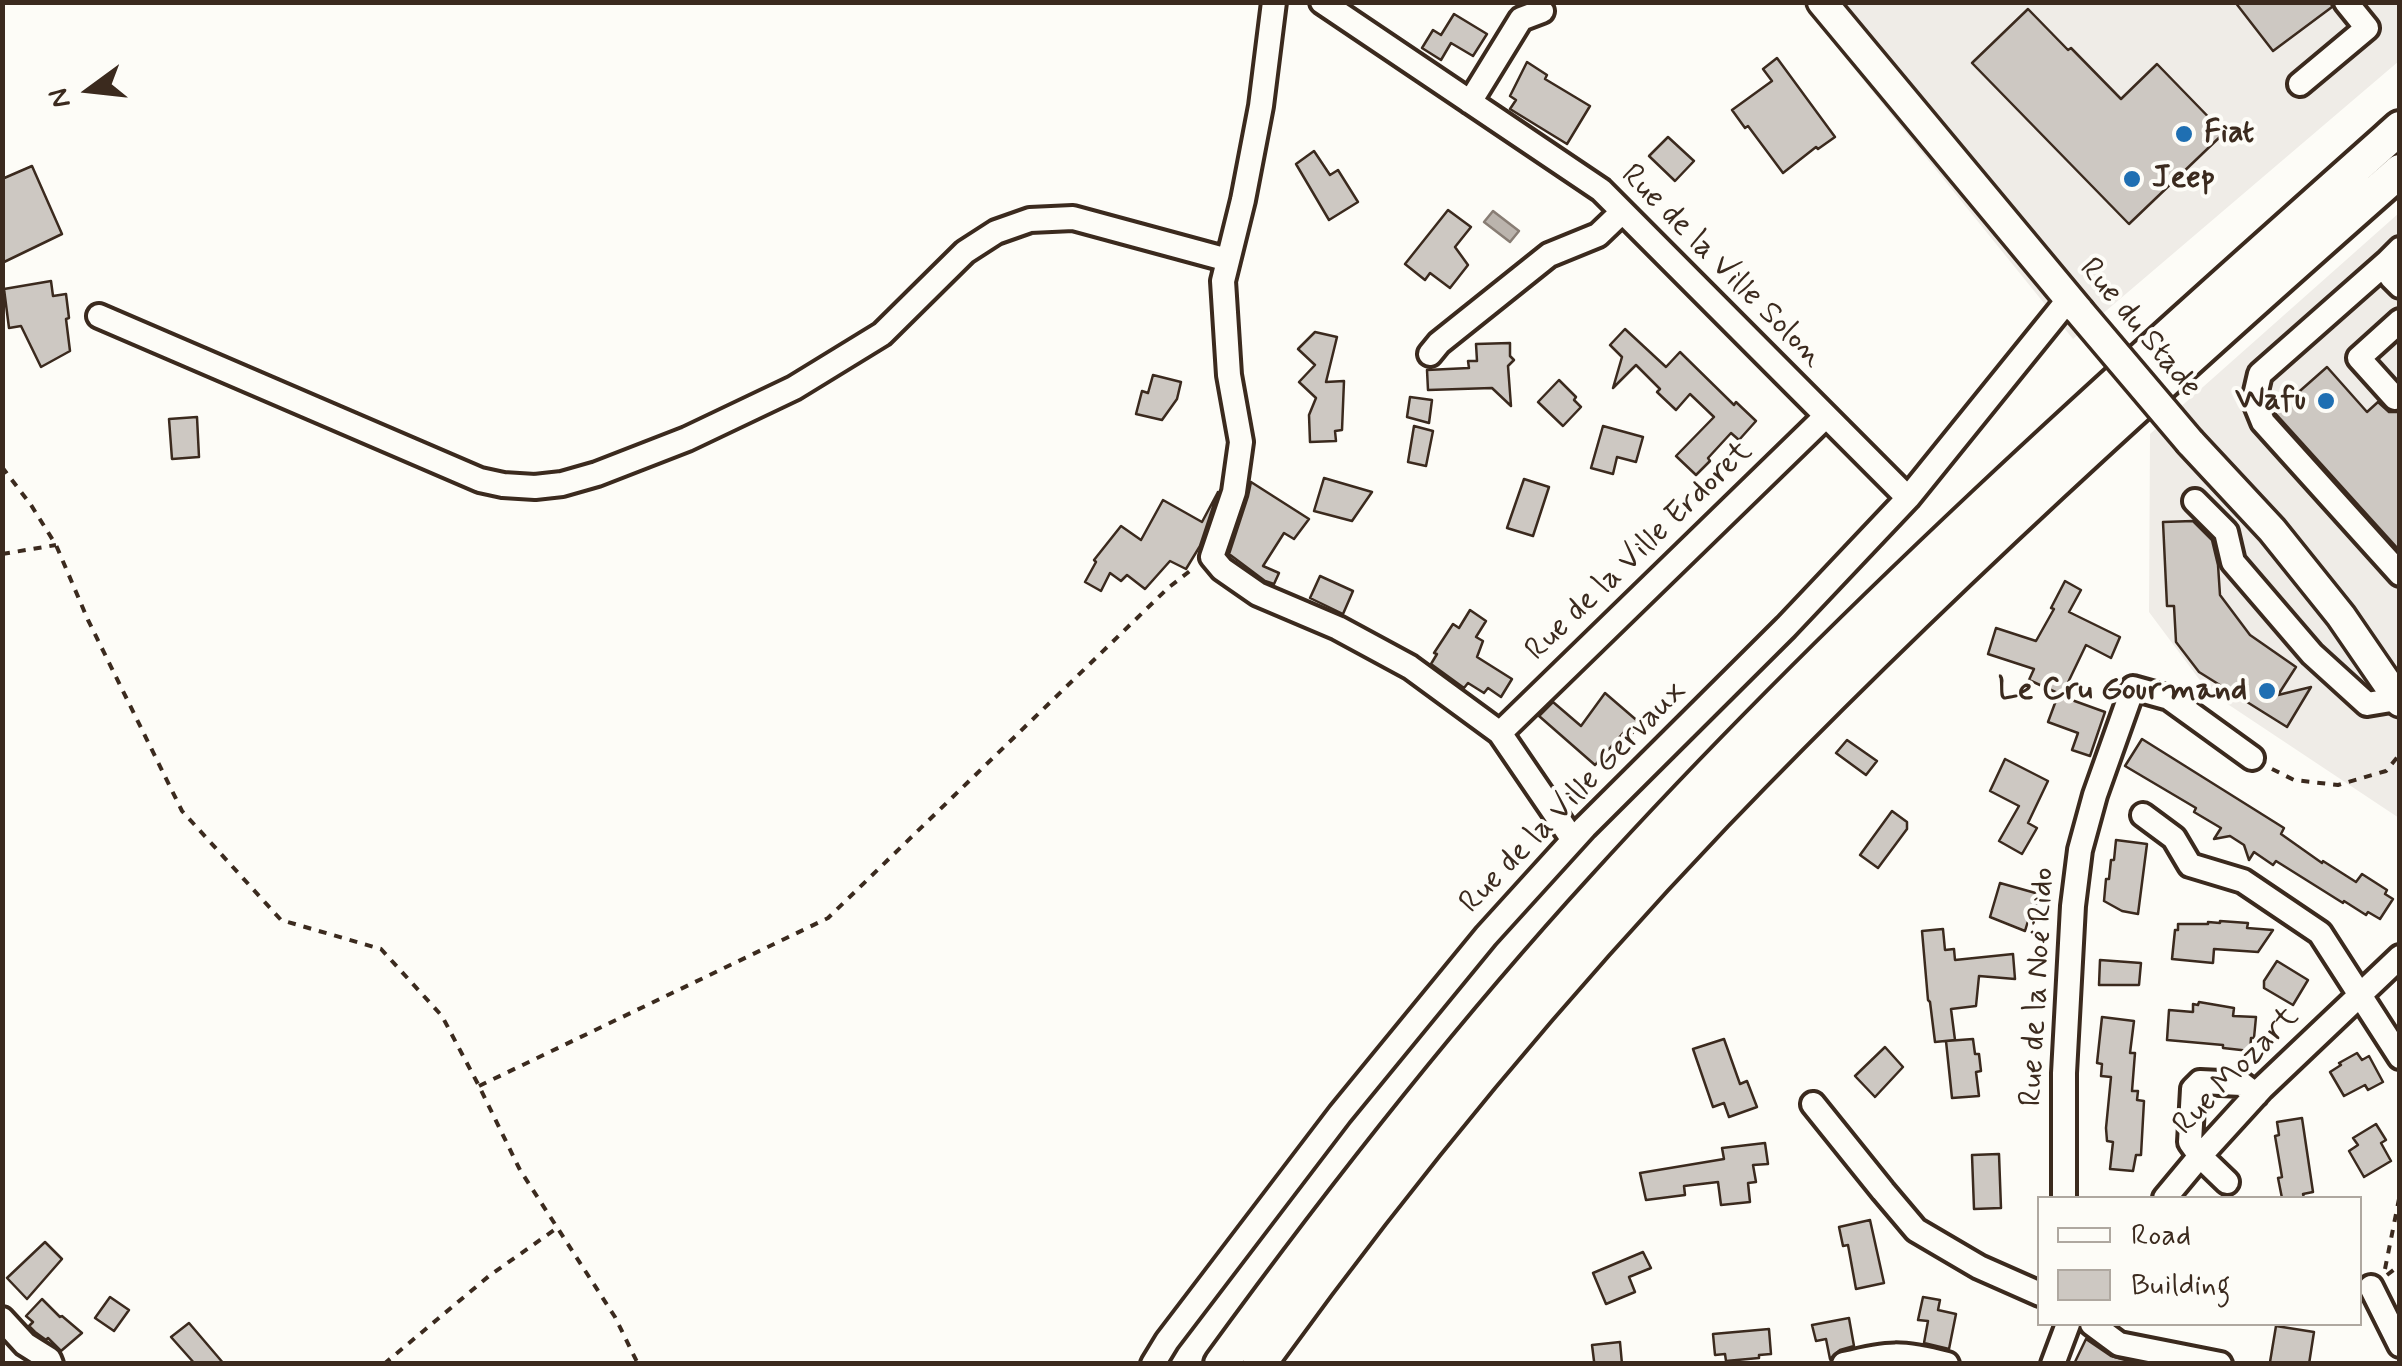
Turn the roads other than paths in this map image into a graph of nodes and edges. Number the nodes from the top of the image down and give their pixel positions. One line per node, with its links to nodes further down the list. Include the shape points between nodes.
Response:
1 (1274, 2): 12 (street, via 1261,106)
2 (1322, 2): 7 (street, Rue de la Ville Solon)
3 (1822, 2): 14 (main road, Rue du Stade)
4 (2346, 2): 6 (street, via 2367,28)
5 (1542, 11): 7 (street, via 1521,19)
6 (2300, 84)
7 (1470, 102): 10 (street, Rue de la Ville Solon, via 1601,190)
8 (2400, 128): 45 (highway, via 1854,627 1681,805 1426,1095)
9 (2400, 171): 46 (highway, via 1969,560 1716,814 1512,1041 1320,1278)
10 (1622, 212): 17 (street, via 1598,235 1549,255); 19 (street, Rue de la Ville Solon)
11 (2393, 255): 13 (street, via 2391,277); 22 (street, via 2260,374 2254,400 2262,422)
12 (1228, 260): 15 (street, via 1072,218 1030,220 965,252 882,334 794,388 598,474 535,487 480,480); 24 (street, via 1228,375 1242,442 1212,557 1258,594 1410,667)
13 (2400, 286)
14 (2074, 306): 20 (street, Rue de la Ville Gervaux); 23 (main road, Rue du Stade, bridge, via 2272,530)
15 (99, 316)
16 (2400, 321): 18 (street, via 2359,358)
17 (1430, 354)
18 (2394, 398)
19 (1826, 416): 20 (street, Rue de la Ville Solon); 24 (street, Rue de la Ville Erdoret)
20 (1908, 498): 27 (street, Rue de la Ville Gervaux)
21 (2195, 501): 23 (street, via 2226,532 2233,562 2312,654 2368,704)
22 (2400, 574)
23 (2398, 701)
24 (1500, 734): 27 (street)
25 (2252, 758): 35 (street, Rue de la Noë Rido, via 2169,698 2133,688 2080,850 2065,1054)
26 (2143, 815): 29 (street, via 2174,838 2190,865 2243,881 2320,933)
27 (1573, 840): 44 (street, Rue de la Ville Gervaux, via 1340,1114)
28 (2400, 957): 29 (street, Rue Mozart)
29 (2360, 994): 30 (street); 31 (street, Rue Mozart)
30 (2400, 1057)
31 (2256, 1095): 33 (street, Rue Mozart); 33 (street, via 2242,1084 2200,1082 2193,1089 2190,1142)
32 (1813, 1104): 38 (street, via 1916,1230)
33 (2200, 1156): 34 (street); 36 (street, Rue Mozart)
34 (2228, 1182)
35 (2064, 1196)
36 (2168, 1196)
37 (2377, 1283): 42 (street)
38 (2037, 1293)
39 (2, 1319): 43 (street)
40 (2067, 1326): 49 (street)
41 (2095, 1326): 50 (street, via 2118,1344)
42 (2400, 1345)
43 (51, 1364)
44 (1153, 1364)
45 (1221, 1364)
46 (1259, 1364)
47 (1844, 1364): 48 (street, via 1910,1354)
48 (1947, 1364)
49 (2053, 1364)
50 (2220, 1364)

